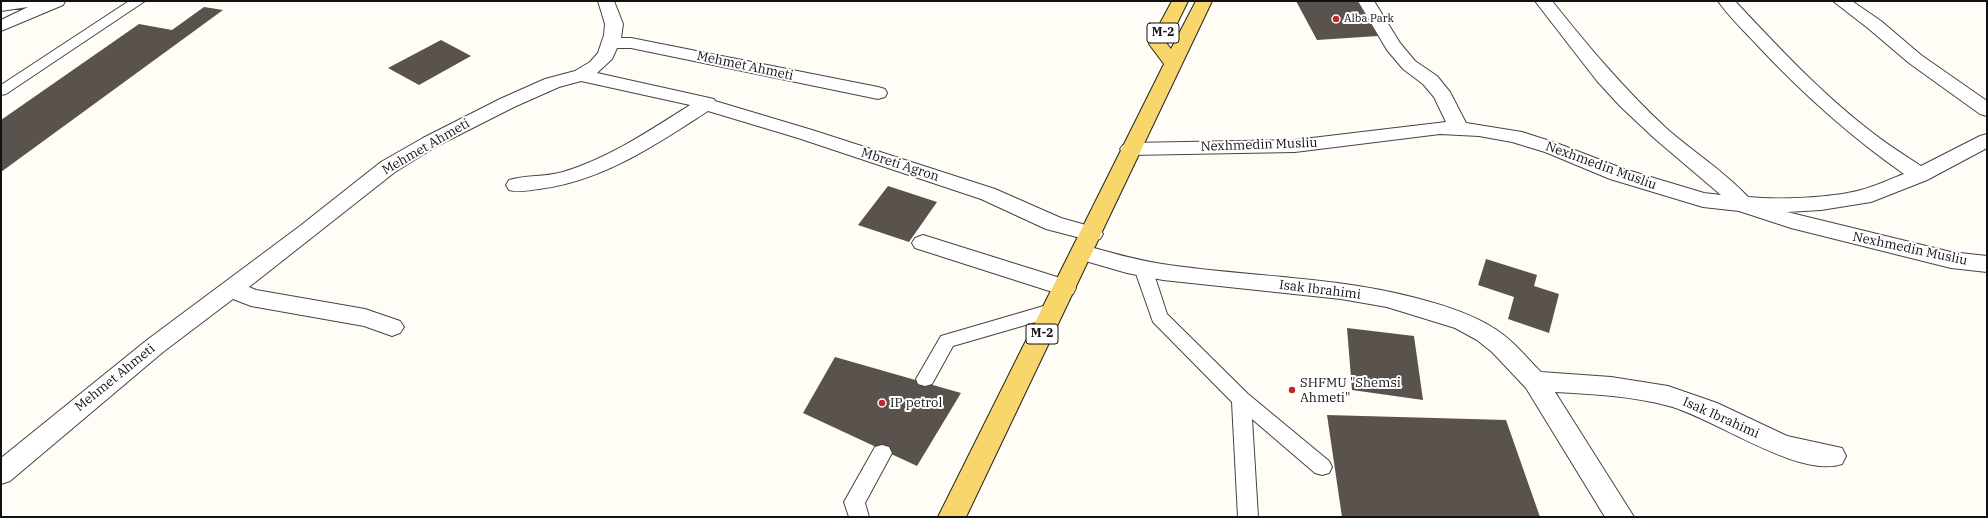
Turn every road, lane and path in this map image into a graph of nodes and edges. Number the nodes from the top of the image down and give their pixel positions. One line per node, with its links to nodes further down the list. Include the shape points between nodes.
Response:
1 (39, 1): 11 (street)
2 (57, 1): 12 (street)
3 (138, 1): 16 (lane)
4 (606, 1): 13 (street, Mehmet Ahmeti, via 614,24)
5 (1180, 1): 14 (main road, M-2, via 1158,44)
6 (1204, 1): 14 (main road, M-2)
7 (1366, 1): 20 (street, via 1393,46 1409,65 1430,80 1444,96)
8 (1543, 1): 25 (street, Nexhmedin Musliu, via 1627,102)
9 (1726, 1): 23 (street, via 1844,120)
10 (1841, 1): 19 (street, via 1875,25 1915,59)
11 (1, 6)
12 (1, 26)
13 (612, 43): 15 (street, Mehmet Ahmeti, via 596,66); 17 (street, Mehmet Ahmeti, via 632,43)
14 (1173, 63): 22 (main road, M-2)
15 (581, 75): 18 (street, Mbreti Agron, via 640,86); 30 (street, Mehmet Ahmeti, via 552,83 507,103 430,142 388,167 308,232)
16 (1, 91)
17 (878, 93)
18 (707, 103): 24 (street, via 599,166 566,178); 27 (street, Mbreti Agron, via 988,194 1054,224)
19 (1987, 110)
20 (1459, 129): 22 (street, Nexhmedin Musliu, via 1440,128 1295,146); 25 (street, Nexhmedin Musliu, via 1515,136 1617,174 1703,200)
21 (1987, 140): 23 (street, Nexhmedin Musliu)
22 (1130, 149): 27 (main road, M-2)
23 (1920, 174): 25 (street, Nexhmedin Musliu, via 1864,197 1822,203 1763,206)
24 (516, 185)
25 (1742, 204): 28 (street, Nexhmedin Musliu, via 1791,221 1900,249 1951,260)
26 (923, 243): 31 (street)
27 (1087, 244): 29 (street, Isak Ibrahimi); 31 (main road, M-2)
28 (1987, 264)
29 (1143, 268): 35 (street, Isak Ibrahimi, via 1341,291 1387,299 1435,312 1463,322 1485,334); 36 (lane, via 1159,317)
30 (233, 288): 33 (street, via 251,298 365,318); 40 (street, Mehmet Ahmeti, via 155,346)
31 (1065, 288): 32 (main road, M-2)
32 (1054, 310): 34 (lane, via 947,341); 42 (main road, M-2)
33 (392, 327)
34 (925, 379)
35 (1535, 381): 38 (street, Isak Ibrahimi, via 1652,392 1686,401 1776,442 1804,451); 44 (street, Isak Ibrahimi)
36 (1241, 399): 39 (lane); 43 (lane)
37 (882, 453): 41 (lane, via 854,502)
38 (1833, 456)
39 (1322, 467)
40 (1, 473)
41 (859, 517)
42 (952, 517)
43 (1248, 517)
44 (1620, 517)

